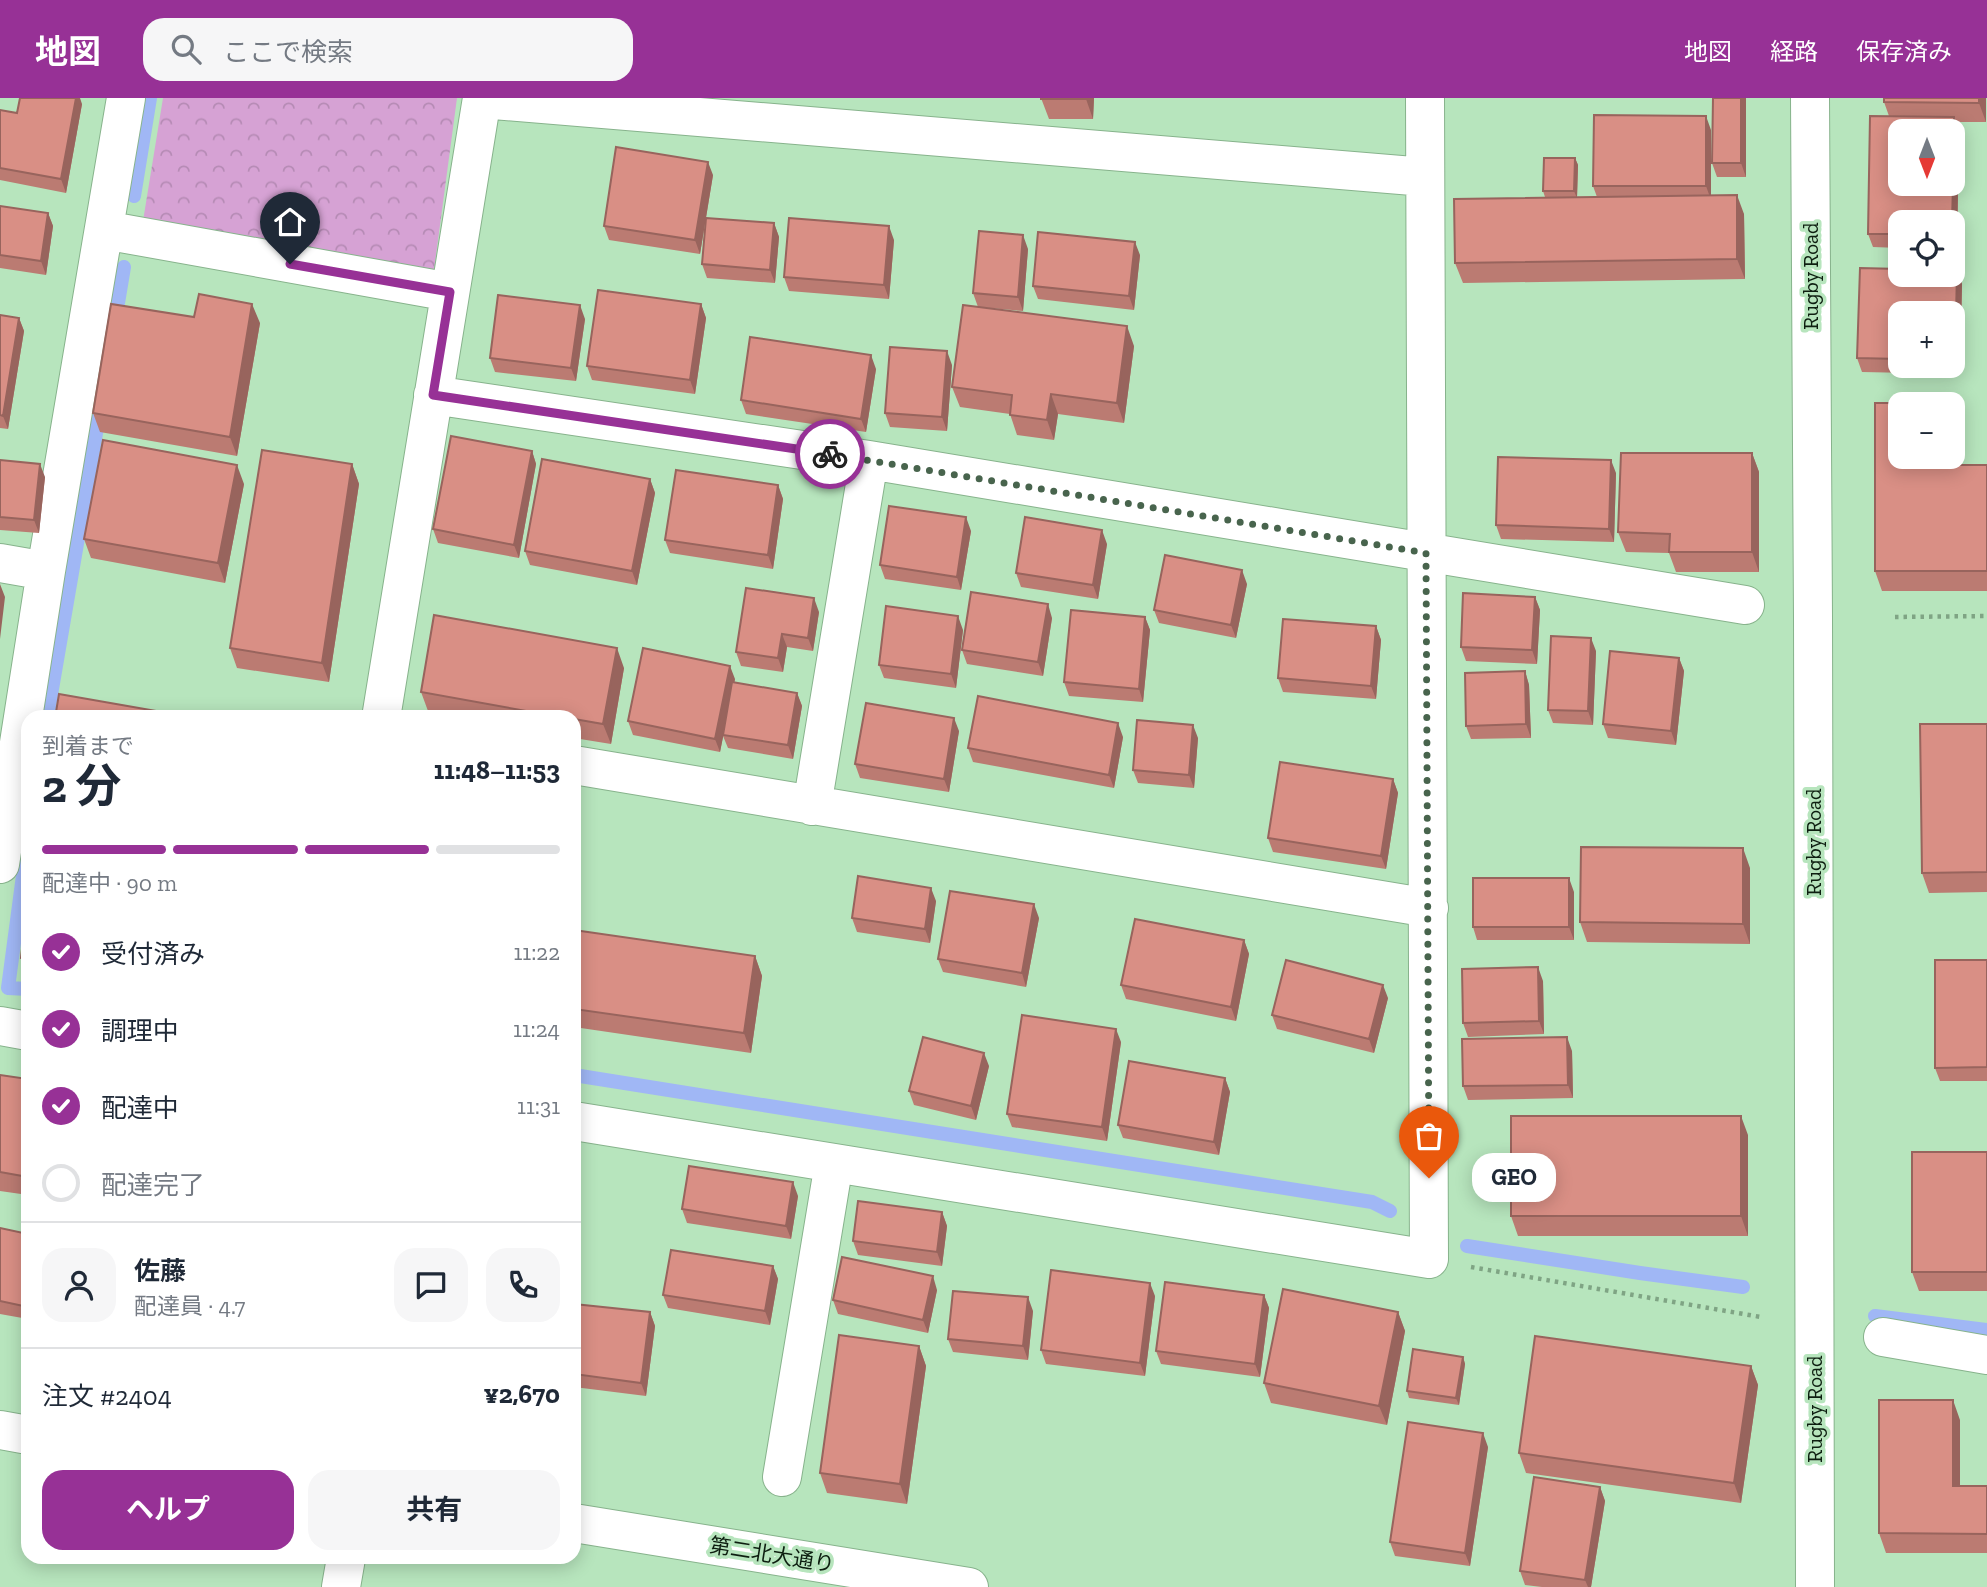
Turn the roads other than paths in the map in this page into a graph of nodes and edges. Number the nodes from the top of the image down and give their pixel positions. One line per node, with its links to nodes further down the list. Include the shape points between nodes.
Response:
1 (126, 98): 6 (street)
2 (1425, 98): 5 (street)
3 (1810, 98): 34 (street, Rugby Road)
4 (482, 99): 5 (street); 7 (street)
5 (1425, 177): 10 (street)
6 (104, 230): 7 (street); 12 (street)
7 (450, 292): 8 (street)
8 (433, 395): 9 (street); 15 (street)
9 (869, 460): 10 (street); 18 (street)
10 (1426, 553): 13 (street); 20 (street)
11 (0, 563): 12 (street)
12 (47, 571): 14 (street)
13 (1745, 606)
14 (25, 710)
15 (383, 710)
16 (21, 733): 19 (street)
17 (581, 766): 18 (street)
18 (812, 806): 20 (street)
19 (0, 864)
20 (1429, 908): 24 (street, via 1429,1259)
21 (0, 1026): 22 (street)
22 (21, 1030)
23 (581, 1122): 24 (street)
24 (834, 1163): 29 (street)
25 (1883, 1337): 26 (street)
26 (1987, 1355)
27 (0, 1430): 28 (street)
28 (21, 1434)
29 (782, 1477)
30 (581, 1524): 33 (street, 第二北大通り)
31 (345, 1564): 32 (street)
32 (341, 1587)
33 (969, 1587)
34 (1815, 1587)

